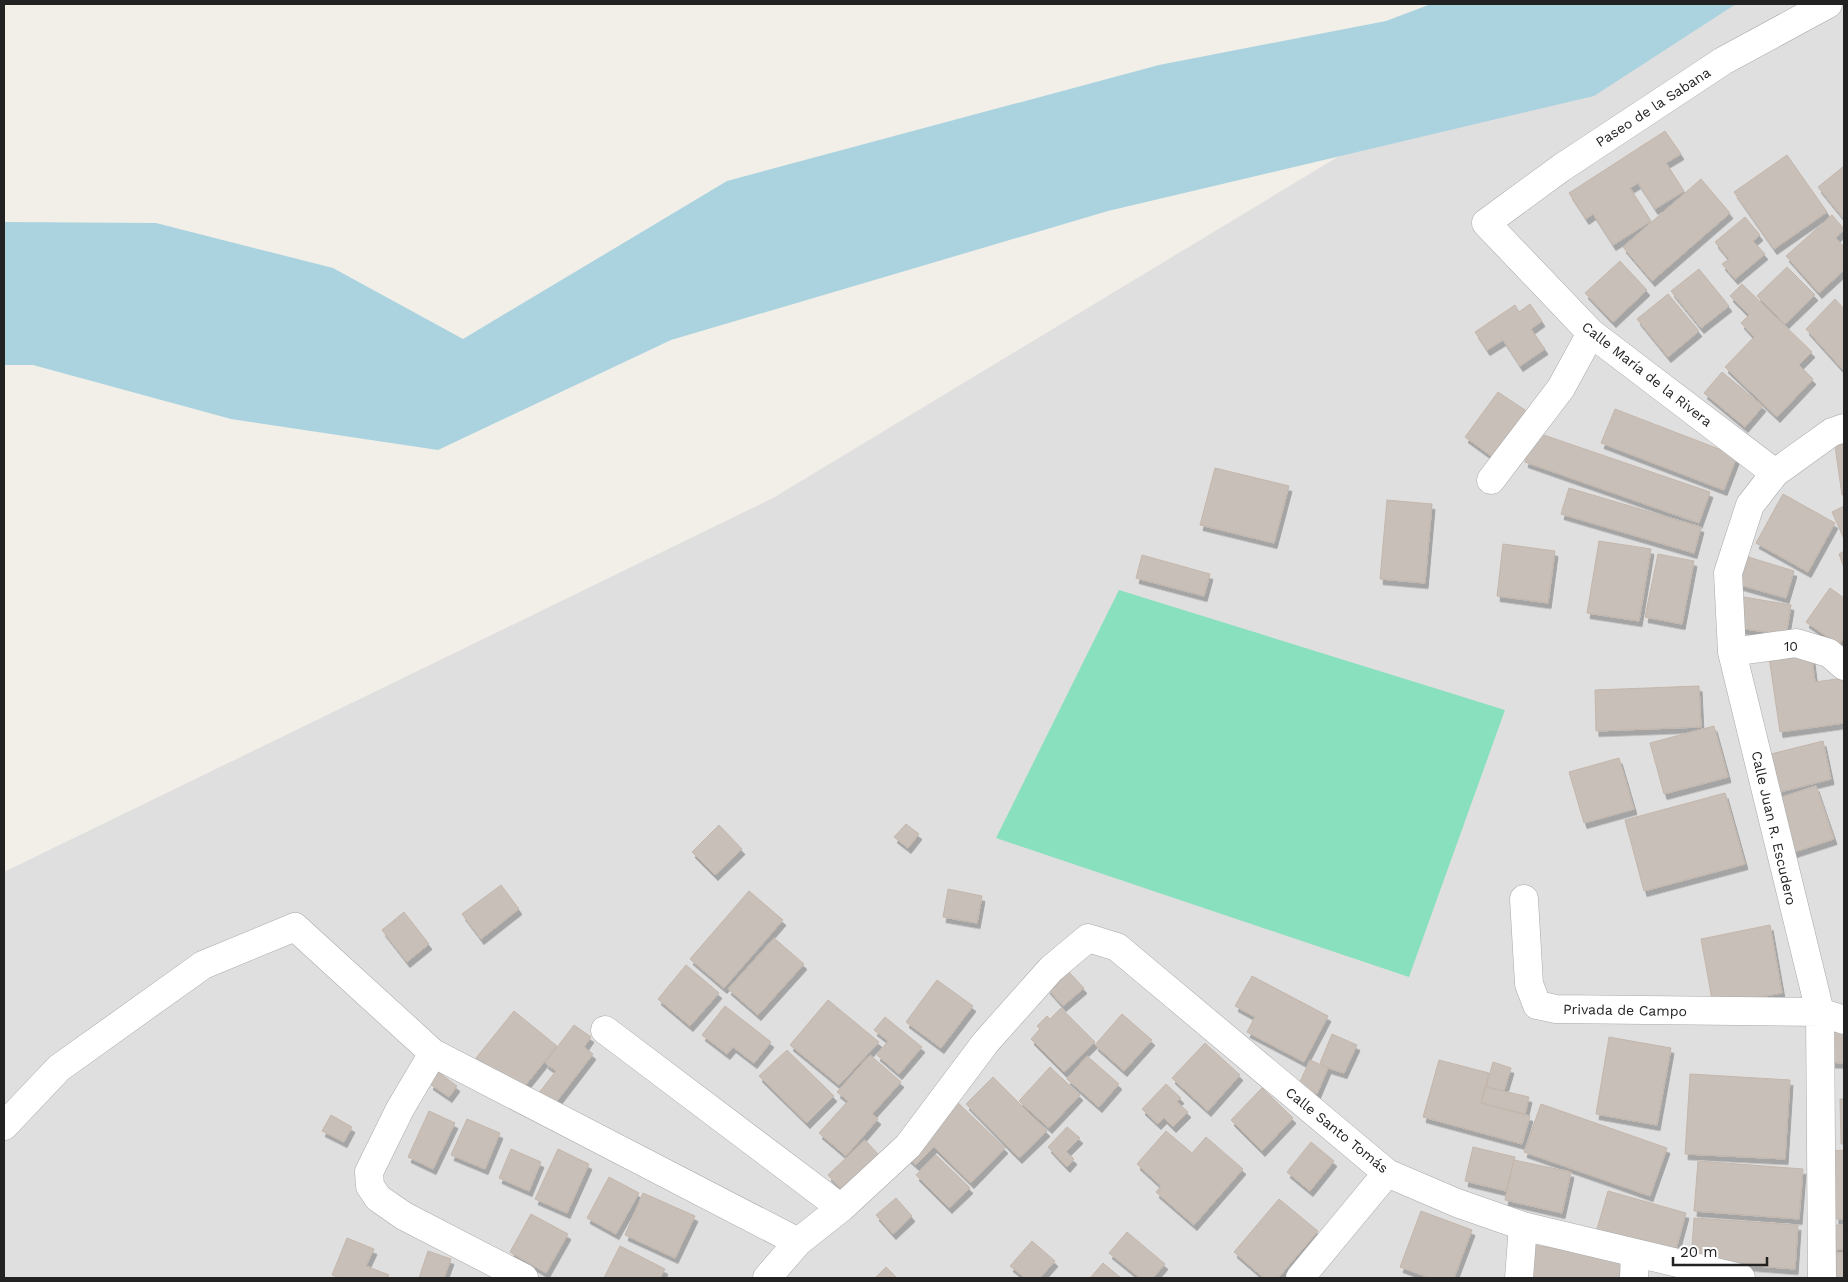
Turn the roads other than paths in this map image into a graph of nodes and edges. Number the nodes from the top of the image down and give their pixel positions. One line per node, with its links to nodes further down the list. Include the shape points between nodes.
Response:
1 (1828, 4): 2 (street, Paseo de la Sabana, via 1723,61 1561,168)
2 (1486, 223): 3 (street, Calle María de la Rivera)
3 (1591, 333): 5 (street, Calle María de la Rivera); 6 (street, via 1561,388)
4 (1844, 428): 5 (street, Calle Juan R. Escudero, via 1832,432)
5 (1775, 473): 7 (street, Calle Juan R. Escudero, via 1750,505 1728,573)
6 (1491, 480)
7 (1732, 652): 8 (street, 10, via 1796,643 1829,653); 10 (street, Calle Juan R. Escudero)
8 (1844, 666)
9 (1524, 899): 10 (street, Privada de Campo, via 1529,984 1538,1005 1556,1009)
10 (1832, 1016): 24 (street, Calle Juan R. Escudero)
11 (605, 1030): 15 (street)
12 (433, 1052): 13 (street, via 295,927 204,965 59,1068); 17 (street); 19 (street, via 369,1172 370,1186 378,1198 404,1216)
13 (4, 1126)
14 (1387, 1173): 15 (street, Calle Santo Tomás, via 1117,947 1088,938 1050,969 986,1042 908,1146); 16 (street, Calle Santo Tomás); 21 (street)
15 (841, 1208): 17 (street)
16 (1523, 1226): 18 (street, Calle Santo Tomás); 22 (street)
17 (798, 1242): 20 (street)
18 (1635, 1266): 23 (street, Calle Santo Tomás)
19 (524, 1278)
20 (767, 1278)
21 (1300, 1278)
22 (1518, 1278)
23 (1741, 1278)
24 (1822, 1278)

